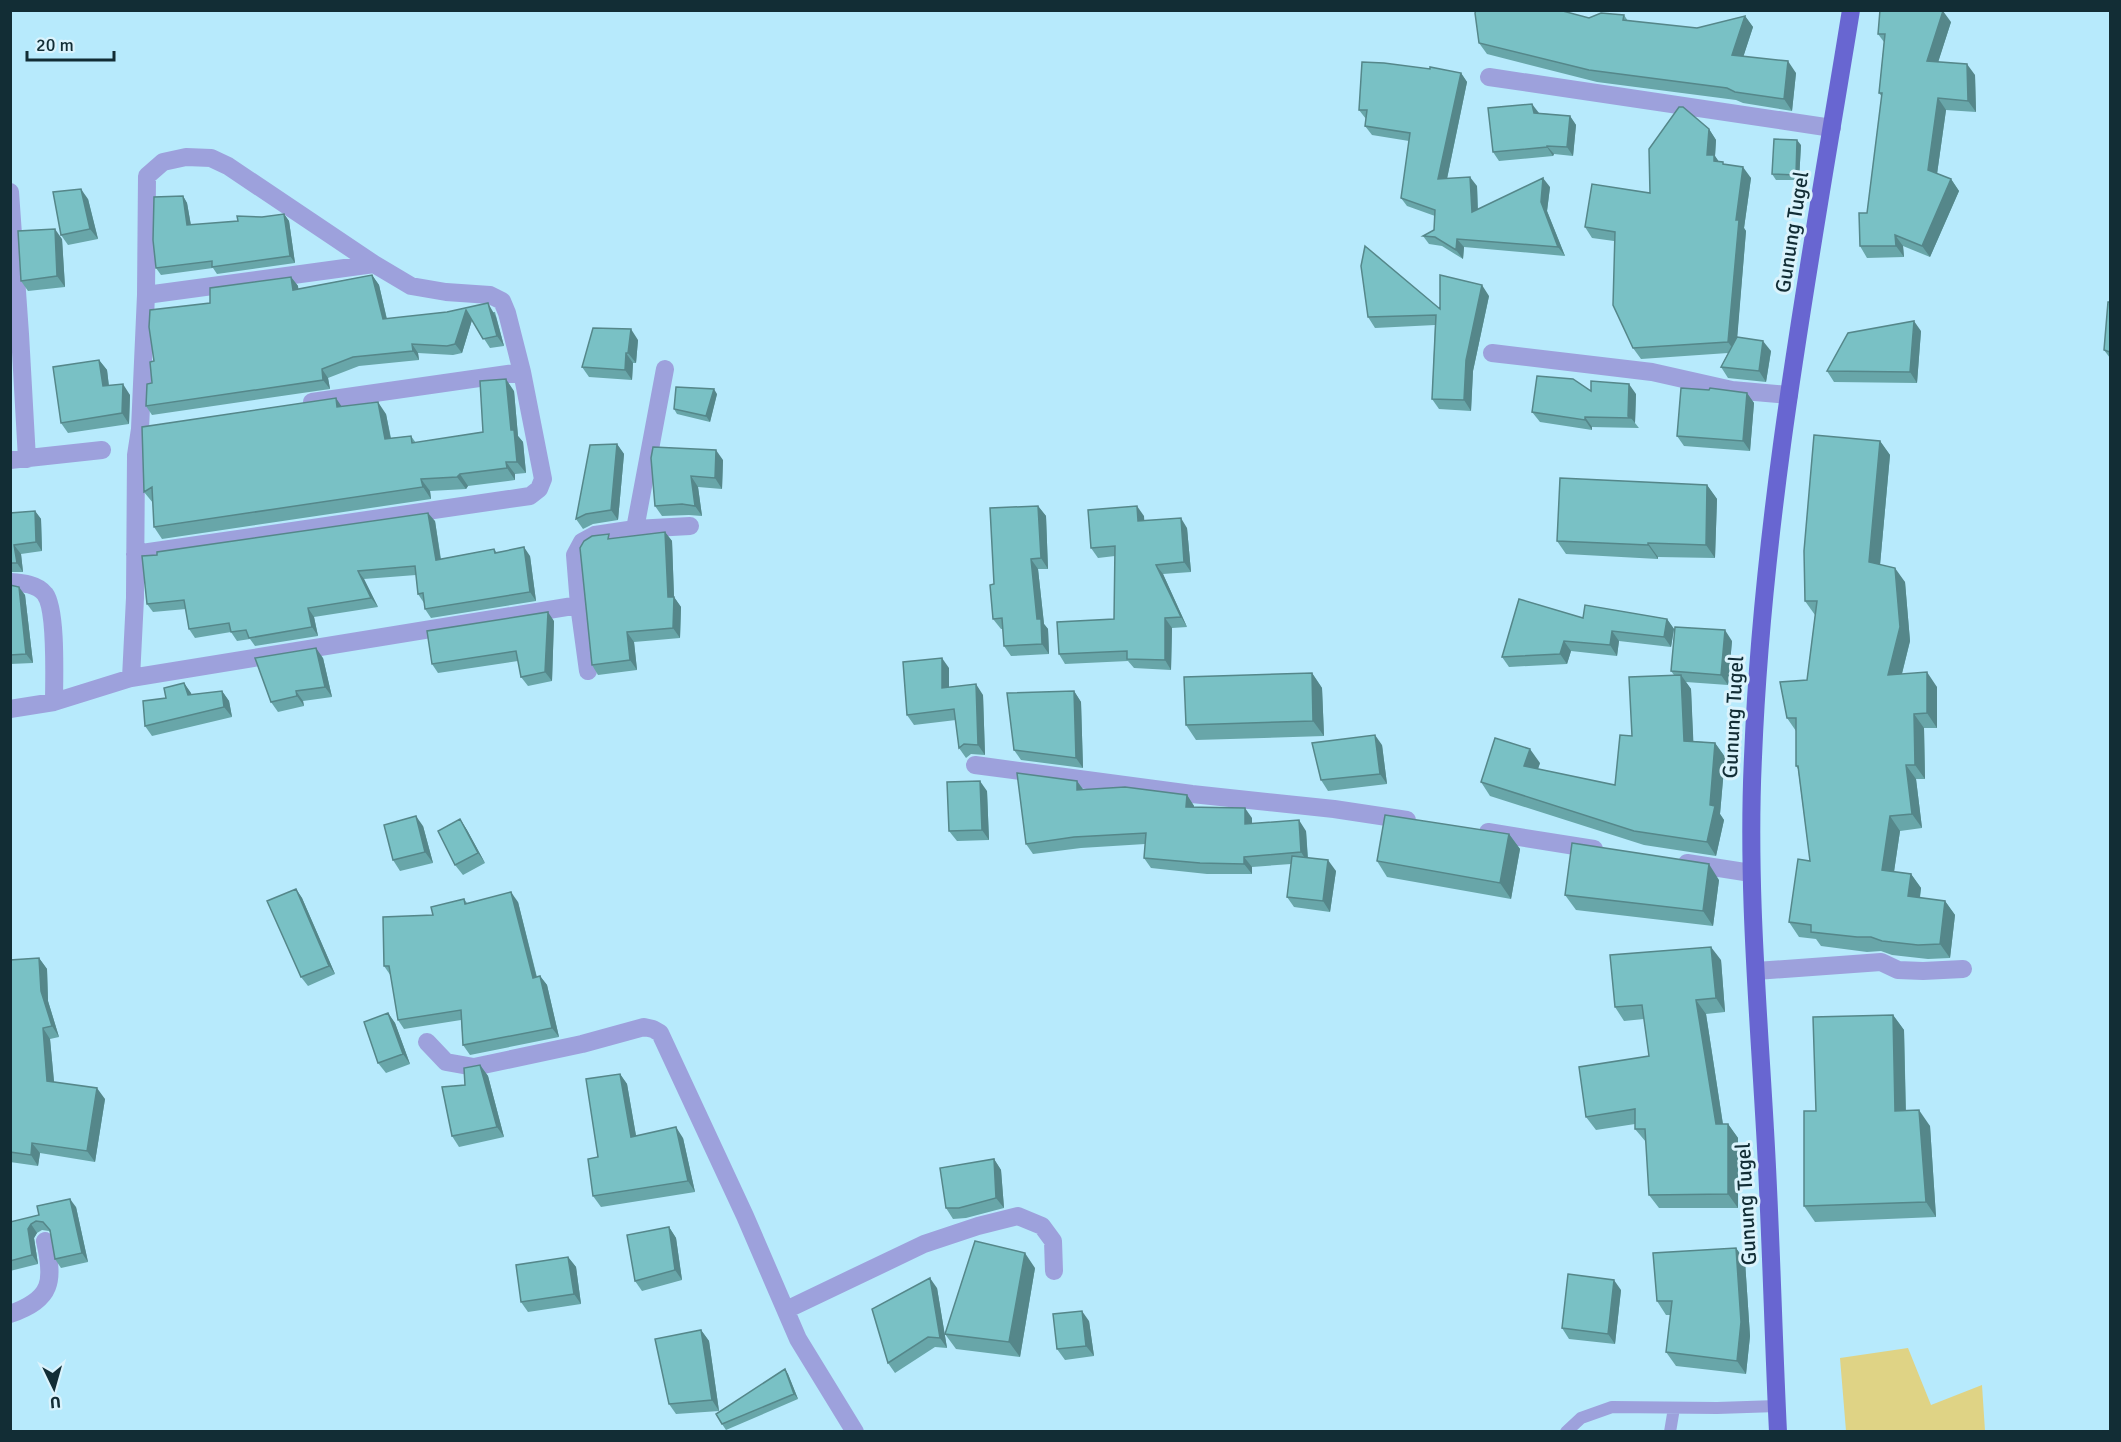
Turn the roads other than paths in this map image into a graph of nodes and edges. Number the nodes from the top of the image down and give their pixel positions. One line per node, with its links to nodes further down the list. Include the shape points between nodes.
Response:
1 (1851, 10): 3 (main road, Gunung Tugel)
2 (1489, 77): 3 (street)
3 (1832, 128): 11 (main road, Gunung Tugel)
4 (11, 196): 7 (street)
5 (374, 264): 6 (street); 6 (street, via 228,166 210,158 186,157 163,162 147,176); 10 (street, via 411,286 490,295 502,301)
6 (146, 295): 14 (street)
7 (15, 334): 16 (street)
8 (1492, 353): 11 (street, via 1652,372 1732,390)
9 (665, 369): 18 (street)
10 (522, 372): 12 (street); 19 (street, via 543,479 530,496)
11 (1789, 395): 31 (main road, Gunung Tugel, via 1760,632)
12 (298, 404)
13 (162, 425): 14 (street)
14 (140, 429): 19 (street)
15 (102, 450): 16 (street)
16 (19, 460)
17 (690, 526): 18 (street)
18 (635, 529): 21 (street, via 595,534 582,542 575,555)
19 (135, 554): 23 (street)
20 (10, 582): 24 (street, via 38,588 50,603)
21 (579, 604): 22 (street); 23 (street)
22 (588, 671)
23 (131, 678): 24 (street)
24 (54, 702): 25 (street)
25 (10, 710)
26 (975, 765): 27 (street)
27 (1423, 823)
28 (1468, 830): 29 (street)
29 (1609, 851)
30 (1668, 860): 31 (street)
31 (1751, 873): 33 (main road, Gunung Tugel)
32 (1963, 969): 33 (street, via 1898,969 1881,962)
33 (1756, 971): 39 (main road, Gunung Tugel)
34 (427, 1042): 37 (street, via 446,1062 474,1067 644,1027 660,1033)
35 (45, 1241): 38 (street, via 51,1278 32,1306)
36 (1054, 1271): 37 (street, via 1053,1241 1042,1226 1018,1215 924,1244)
37 (786, 1310): 41 (street, via 798,1339)
38 (10, 1314)
39 (1777, 1406): 40 (lane); 44 (main road, Gunung Tugel)
40 (1674, 1408): 42 (lane, via 1612,1407 1581,1418); 43 (lane)
41 (855, 1431)
42 (1566, 1431)
43 (1670, 1431)
44 (1778, 1431)

